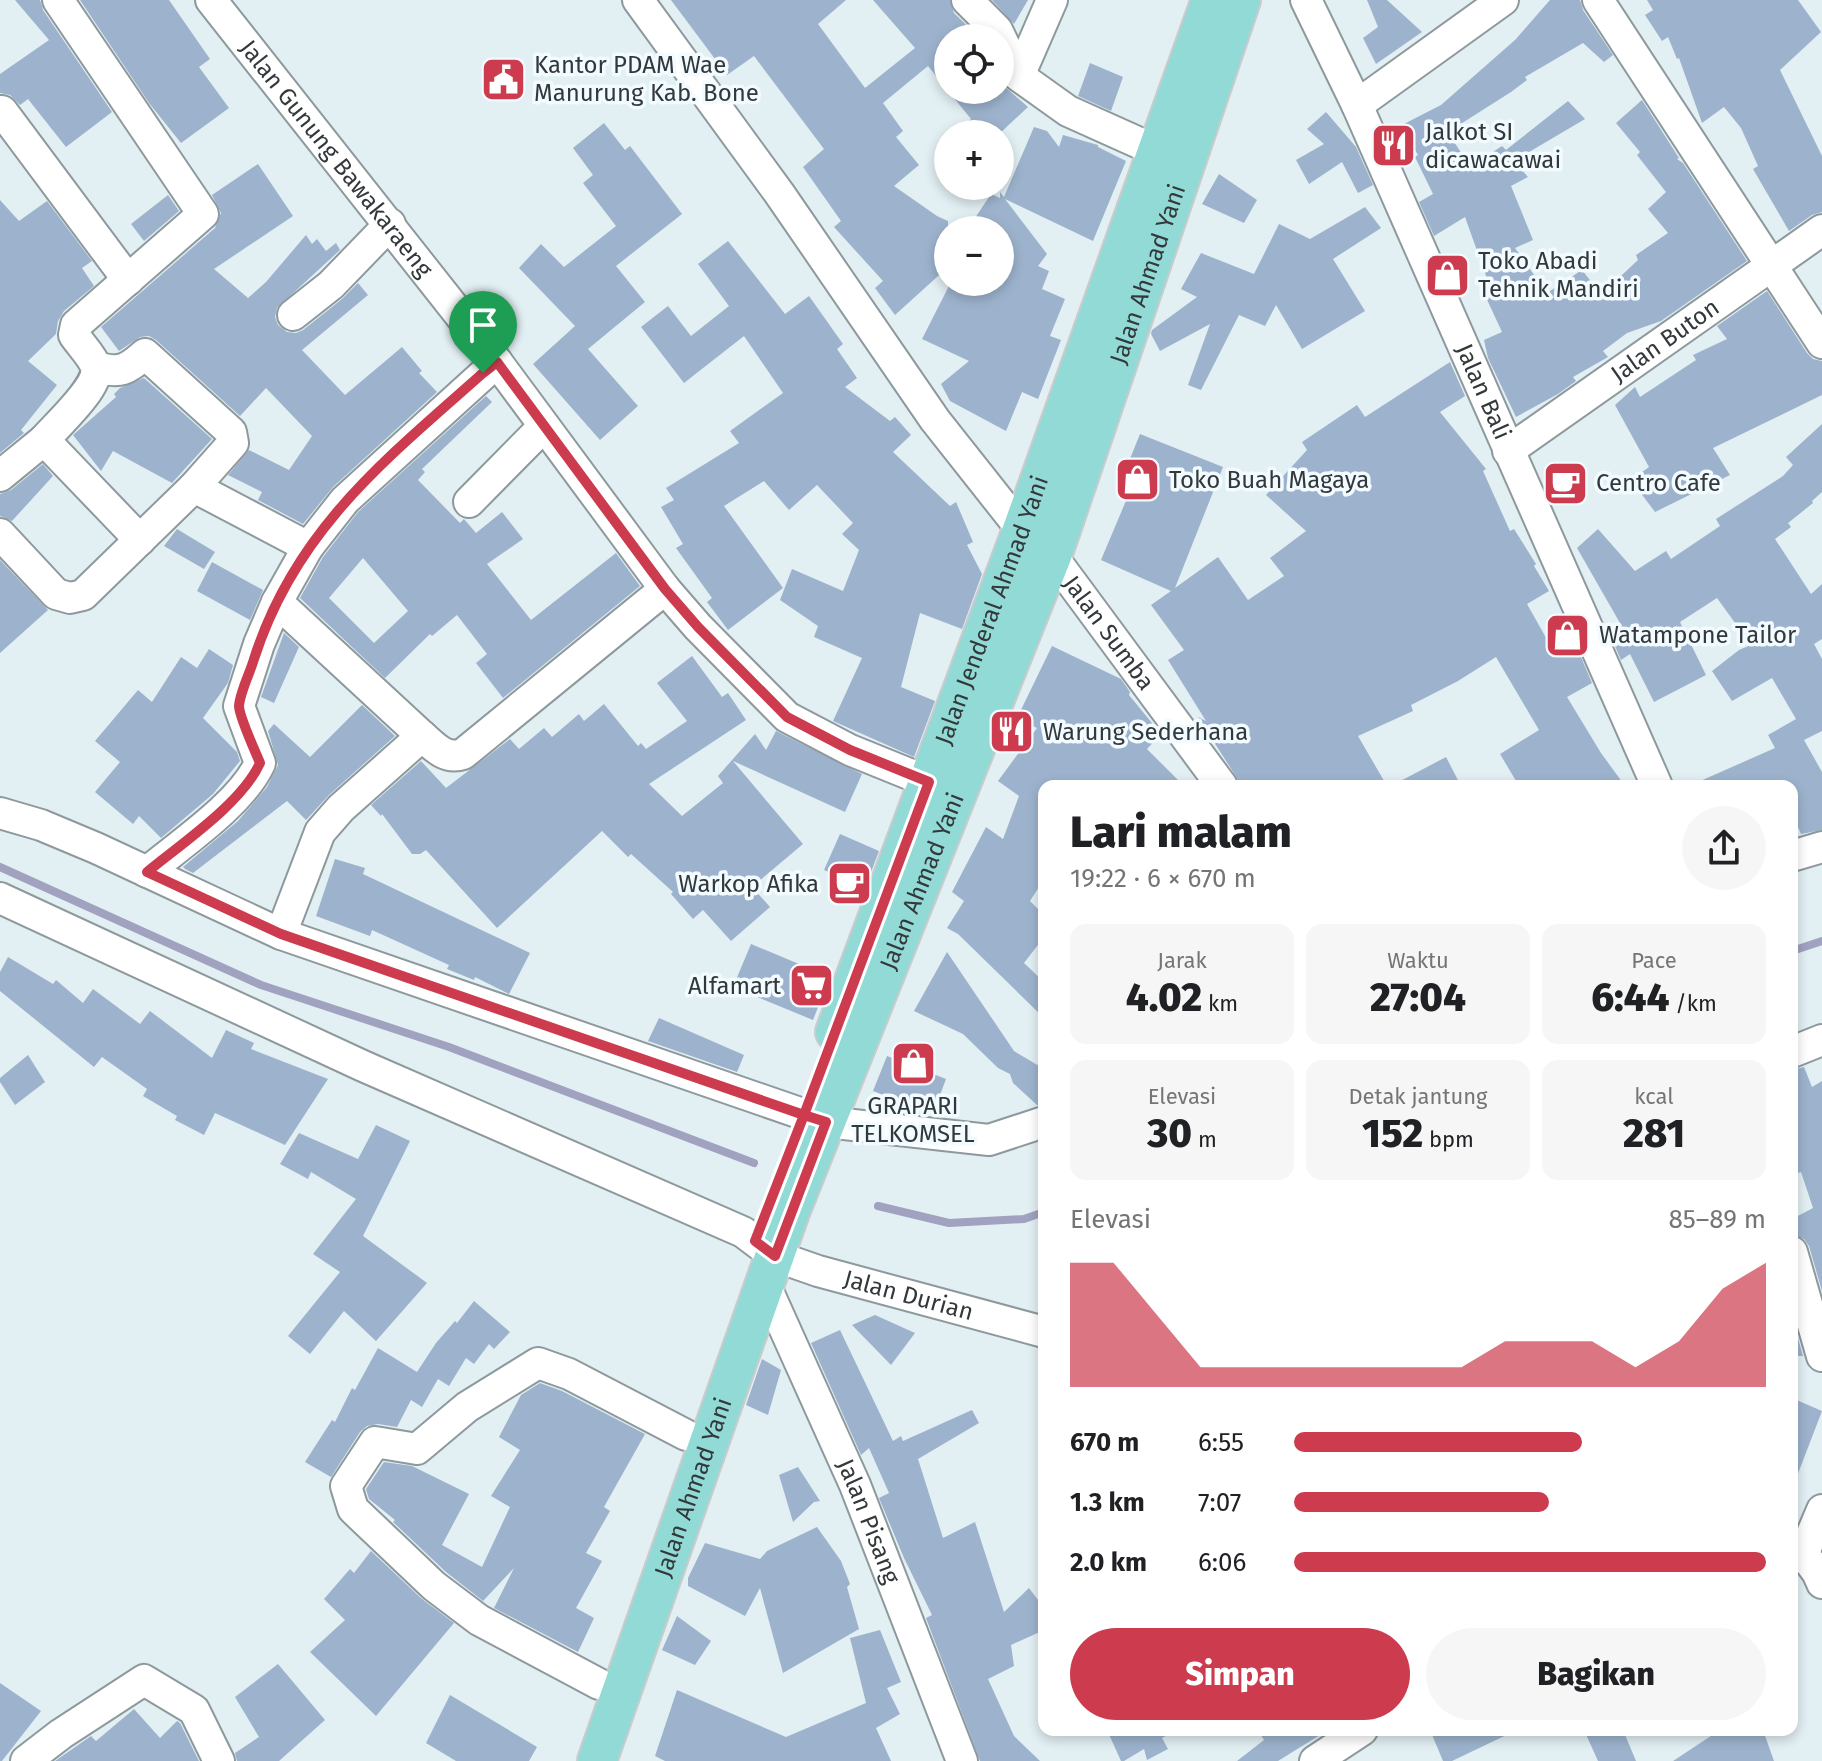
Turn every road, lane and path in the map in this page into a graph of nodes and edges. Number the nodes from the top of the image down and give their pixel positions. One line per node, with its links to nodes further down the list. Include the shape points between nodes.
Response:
1 (58, 0): 18 (street, via 203,214)
2 (211, 0): 15 (street, Jalan Gunung Bawakaraeng)
3 (638, 0): 29 (street, Jalan Sumba, via 935,420)
4 (967, 0): 11 (street, via 997,30)
5 (1052, 0): 11 (street)
6 (1211, 0): 14 (main road, Jalan Jenderal Ahmad Yani)
7 (1241, 0): 33 (main road, Jalan Ahmad Yani)
8 (1306, 0): 12 (street, Jalan Bali)
9 (1503, 0): 12 (street)
10 (1598, 0): 17 (street)
11 (1019, 76): 14 (street, via 1068,111)
12 (1357, 105): 25 (street, Jalan Bali)
13 (1, 111): 18 (street)
14 (1157, 151): 29 (main road, Jalan Jenderal Ahmad Yani)
15 (390, 224): 19 (street, via 331,285); 21 (street, Jalan Gunung Bawakaraeng)
16 (1822, 230): 17 (street, Jalan Buton)
17 (1769, 265): 20 (street); 25 (street, Jalan Buton)
18 (128, 280): 22 (street, via 73,331)
19 (293, 315)
20 (1822, 343)
21 (497, 362): 23 (street, Jalan Gunung Bawakaraeng); 32 (street, via 345,500)
22 (96, 367): 24 (street, via 86,392); 27 (street, via 123,371 145,354 231,432 230,447)
23 (544, 426): 28 (street); 34 (street, Jalan Gunung Bawakaraeng)
24 (44, 440): 26 (street); 31 (street)
25 (1508, 451): 38 (street, Jalan Bali)
26 (0, 476)
27 (194, 487): 31 (street); 32 (street)
28 (469, 502)
29 (1022, 530): 33 (street, Jalan Sumba); 39 (main road, Jalan Jenderal Ahmad Yani)
30 (0, 534): 31 (street, via 56,594 70,598 83,595)
31 (140, 540)
32 (308, 547): 35 (street)
33 (1052, 556): 37 (street, Jalan Sumba); 49 (main road, Jalan Ahmad Yani)
34 (665, 589): 36 (street, via 463,754 446,756); 39 (street, Jalan Gunung Bawakaraeng, via 787,717)
35 (277, 602): 36 (street); 43 (street, via 239,706 260,763 242,792)
36 (422, 736): 45 (street, via 320,832)
37 (1218, 780)
38 (1654, 780)
39 (929, 782): 49 (main road, Jalan Jenderal Ahmad Yani)
40 (0, 813): 43 (street, via 41,825)
41 (1822, 847): 42 (street)
42 (1798, 854)
43 (147, 872): 45 (street)
44 (0, 898): 50 (street, Jalan Durian, via 349,1060)
45 (281, 934): 49 (street)
46 (1822, 1040): 47 (street)
47 (1798, 1050)
48 (1038, 1124): 49 (street, via 989,1140)
49 (810, 1131): 50 (main road, Jalan Ahmad Yani)
50 (770, 1240): 52 (street, Jalan Durian, via 859,1283); 54 (main road); 64 (main road, Jalan Ahmad Yani); 65 (street, Jalan Pisang, via 780,1323 855,1485)
51 (1798, 1273): 53 (street)
52 (1036, 1325)
53 (1822, 1356)
54 (686, 1435): 59 (main road); 59 (street, via 538,1363 467,1407 417,1449 375,1442 346,1486 353,1509 434,1586 479,1620)
55 (1822, 1510): 56 (street)
56 (1798, 1549)
57 (1798, 1552): 58 (street)
58 (1822, 1583)
59 (599, 1684): 63 (main road)
60 (1353, 1736): 66 (street)
61 (32, 1759): 62 (street, via 144,1680 194,1710)
62 (219, 1761)
63 (572, 1761)
64 (597, 1761)
65 (962, 1761)
66 (1315, 1761)

